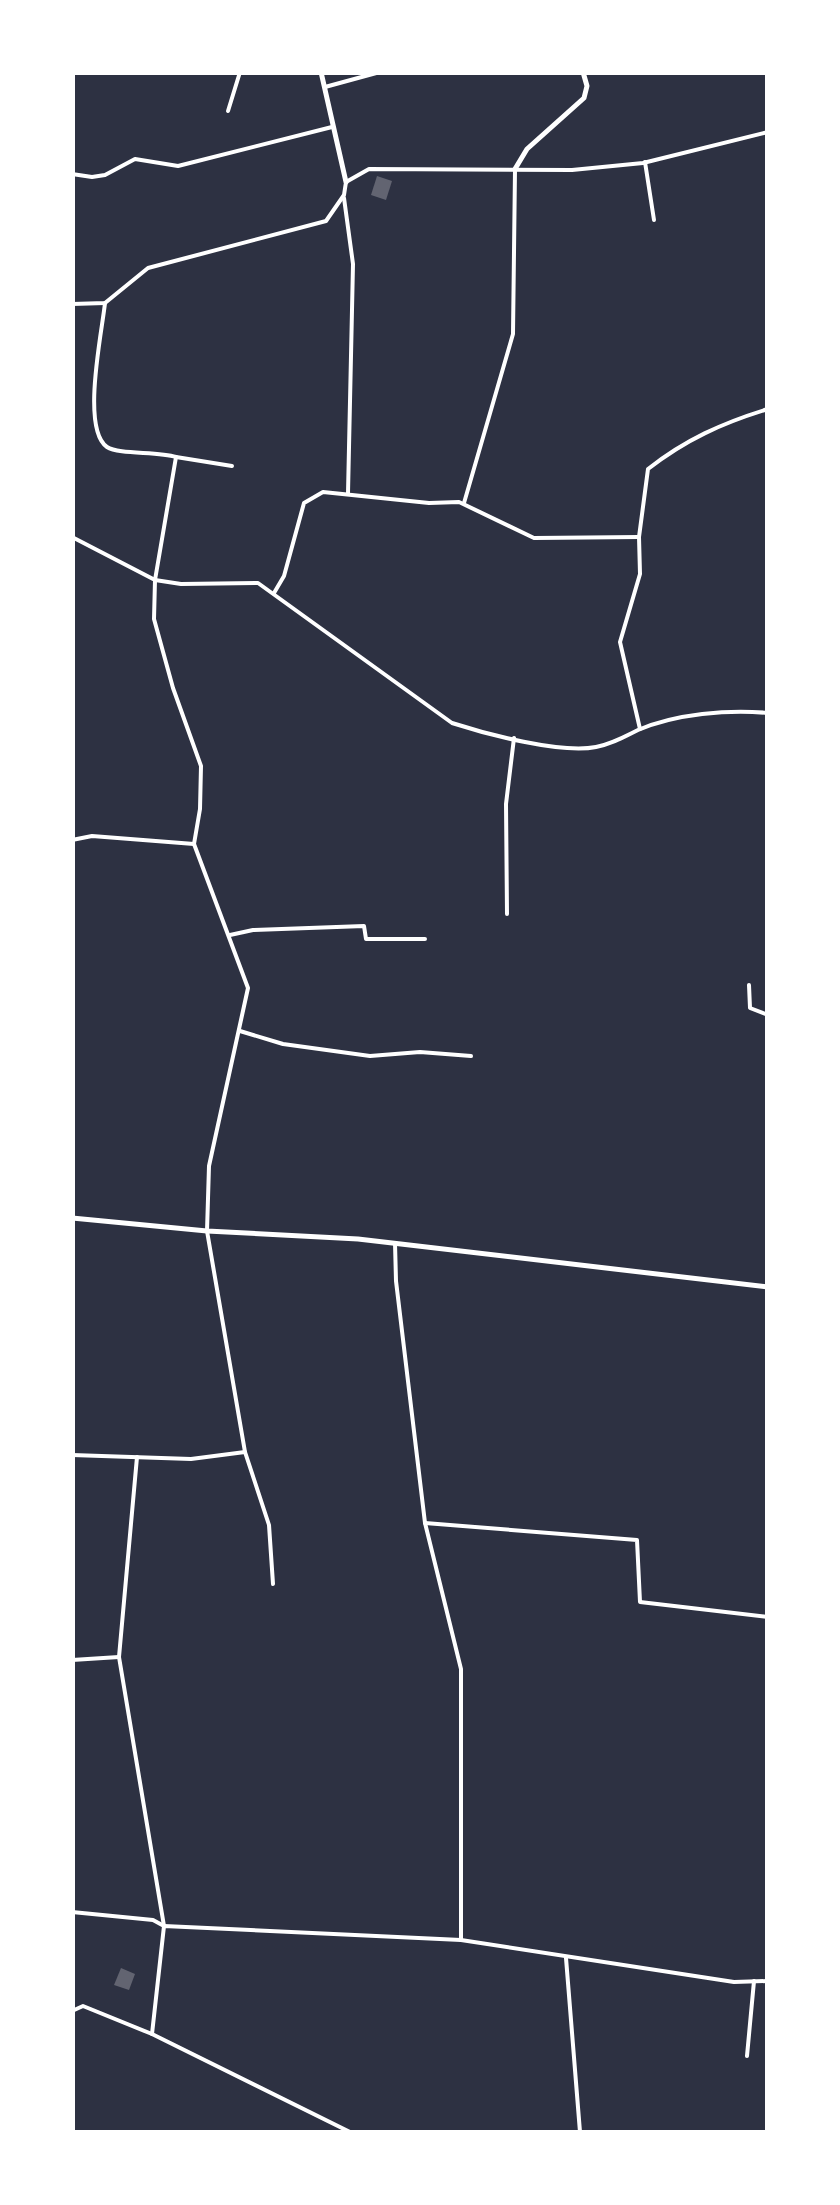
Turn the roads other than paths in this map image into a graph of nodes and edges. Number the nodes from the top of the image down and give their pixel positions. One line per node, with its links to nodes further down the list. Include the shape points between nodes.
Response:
1 (240, 72): 6 (street)
2 (320, 72): 5 (street)
3 (380, 72): 5 (street)
4 (583, 72): 10 (street, via 584,98 528,148)
5 (325, 87): 7 (street)
6 (228, 111)
7 (332, 127): 11 (street, via 178,166 135,159 105,175); 12 (street)
8 (768, 132): 9 (street)
9 (645, 162): 10 (street); 14 (street)
10 (515, 169): 12 (street, via 369,169); 21 (street, via 513,334)
11 (72, 174)
12 (346, 182): 13 (street)
13 (344, 196): 15 (street, via 326,221 148,268); 20 (street, via 353,264)
14 (654, 220)
15 (105, 303): 16 (street); 18 (street, via 94,399 98,434 121,452)
16 (72, 304)
17 (768, 410): 23 (street, via 724,422 648,470)
18 (176, 457): 19 (street); 24 (street)
19 (232, 466)
20 (348, 492): 21 (street); 25 (street, via 323,492 304,503)
21 (464, 503): 23 (street, via 534,538)
22 (72, 537): 24 (street)
23 (639, 537): 27 (street, via 640,574 620,642)
24 (155, 580): 25 (street, via 258,583); 30 (street, via 154,619 201,766)
25 (274, 593): 28 (street, via 452,722)
26 (768, 713): 27 (street, via 705,714)
27 (640, 729): 28 (street, via 594,748)
28 (514, 738): 31 (street, via 506,804)
29 (72, 840): 30 (street)
30 (194, 844): 32 (street)
31 (507, 914)
32 (230, 935): 33 (street, via 364,926 366,938); 36 (street, via 248,988)
33 (425, 939)
34 (749, 984): 35 (street, via 750,1008)
35 (768, 1015)
36 (240, 1031): 37 (street, via 350,1054); 39 (street, via 209,1166)
37 (471, 1056)
38 (72, 1218): 39 (street)
39 (207, 1231): 40 (street); 42 (street)
40 (395, 1243): 41 (street); 45 (street)
41 (768, 1287)
42 (245, 1452): 44 (street); 46 (street, via 269,1524)
43 (72, 1455): 44 (street)
44 (137, 1458): 48 (street)
45 (425, 1523): 47 (street, via 638,1540 640,1602); 52 (street, via 461,1669)
46 (274, 1584)
47 (768, 1617)
48 (119, 1658): 49 (street); 51 (street)
49 (72, 1660)
50 (72, 1912): 51 (street)
51 (164, 1926): 52 (street); 57 (street)
52 (462, 1940): 53 (street)
53 (566, 1956): 54 (street); 60 (street)
54 (754, 1981): 55 (street); 58 (street)
55 (768, 1981)
56 (72, 2011): 57 (street, via 83,2006)
57 (152, 2034): 59 (street)
58 (747, 2056)
59 (350, 2132)
60 (580, 2132)

